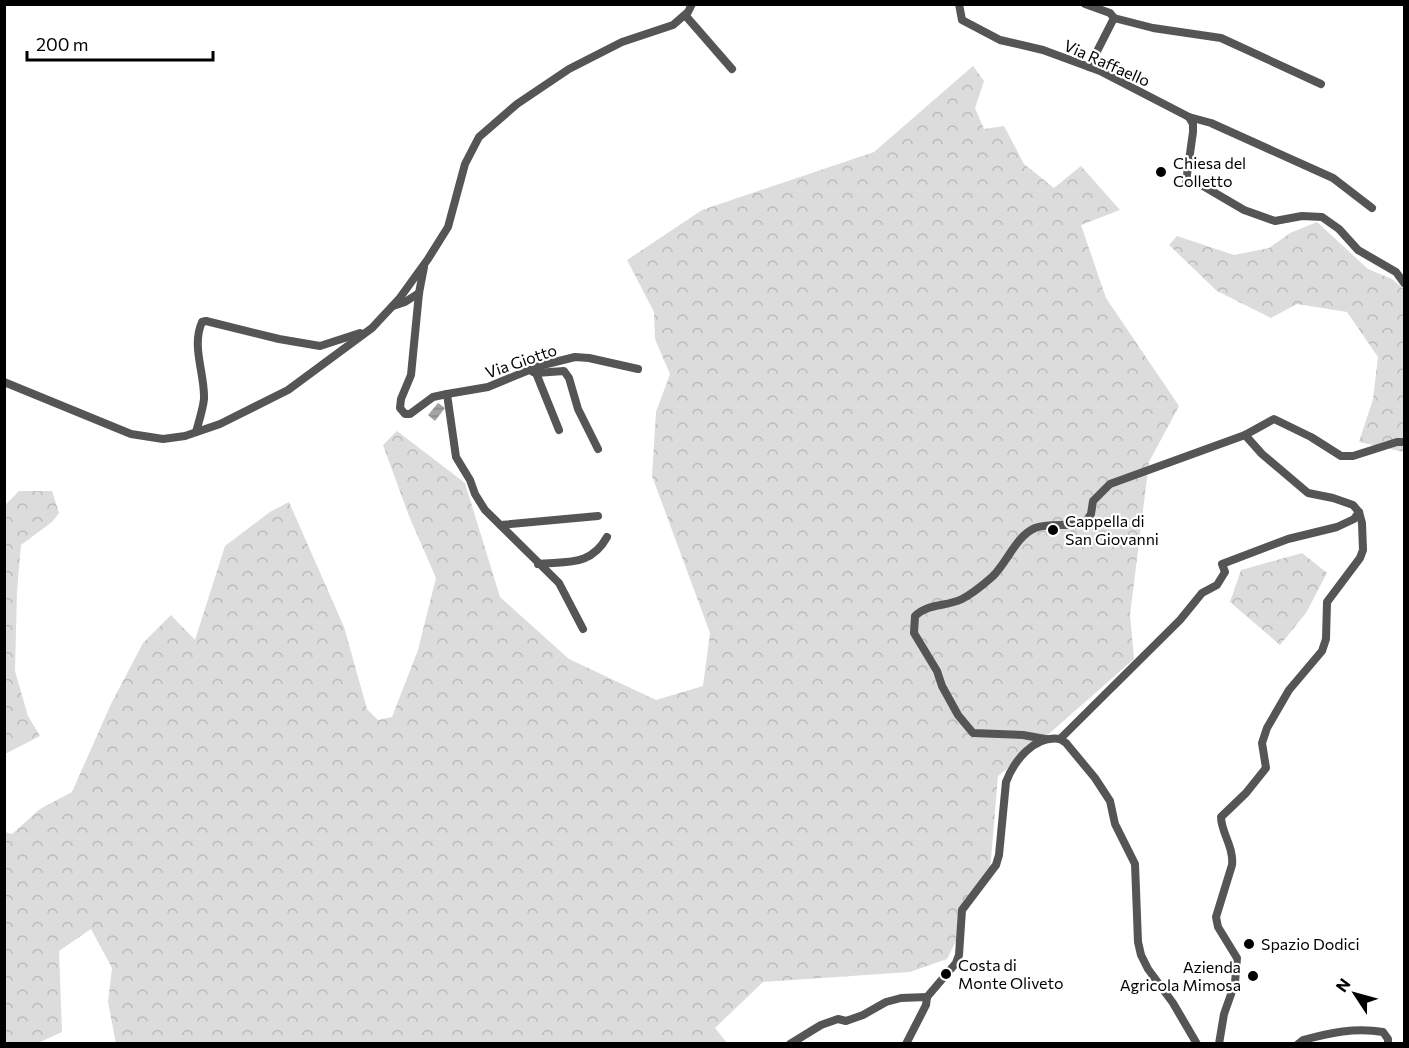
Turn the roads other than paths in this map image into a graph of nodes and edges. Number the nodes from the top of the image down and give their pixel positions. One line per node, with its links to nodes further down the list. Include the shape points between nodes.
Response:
1 (692, 4): 4 (street)
2 (959, 4): 6 (street, Via Raffaello, via 962,20 1000,40)
3 (1085, 4): 5 (street)
4 (685, 15): 7 (street); 11 (street, via 673,25 622,42 569,69 517,104 479,137 465,164 448,226)
5 (1114, 18): 6 (street); 8 (street, via 1221,38)
6 (1089, 68): 9 (street, Via Raffaello)
7 (732, 69)
8 (1321, 84)
9 (1189, 117): 10 (street, Via Raffaello, via 1211,123 1333,178); 12 (street, via 1193,132 1186,182 1198,183 1244,210 1275,221 1302,216 1322,218 1364,255 1396,272)
10 (1372, 208)
11 (424, 265): 13 (street); 14 (street)
12 (1404, 283)
13 (419, 293): 14 (street); 19 (street, Via Giotto, via 411,375 400,408 410,414 433,397)
14 (392, 307): 15 (street)
15 (367, 331): 21 (street, via 288,390); 21 (street, via 320,346 202,322 198,348 204,399)
16 (638, 369): 17 (street, Via Giotto, via 575,357)
17 (533, 371): 19 (street, Via Giotto, via 488,387); 20 (street); 24 (street, via 564,371)
18 (4, 382): 21 (street, via 131,435 163,439)
19 (447, 394): 27 (street, via 456,457 485,510)
20 (559, 430)
21 (196, 432)
22 (1245, 435): 23 (street, via 1274,419 1341,456); 25 (street, via 1308,492 1348,502); 32 (street, via 1110,484 1093,501 1085,523 1032,529 993,576 961,600 922,609 915,616 914,633 968,729 973,733)
23 (1404, 442)
24 (598, 449)
25 (1359, 512): 31 (street, via 1337,527 1288,539 1222,564 1225,572 1217,585 1202,593 1180,620); 37 (street, via 1363,550 1328,602 1322,651 1273,714 1263,738 1263,773 1221,816 1233,856 1216,917 1237,958 1235,983)
26 (598, 516): 27 (street)
27 (501, 525): 29 (street)
28 (607, 537): 29 (street, via 590,558)
29 (538, 564): 30 (street, via 559,583)
30 (583, 629)
31 (1060, 738): 32 (street); 36 (street, via 1110,801 1115,824 1135,864 1141,955)
32 (1045, 739): 33 (street, via 1020,756 1010,772 996,865 963,910 956,963)
33 (927, 997): 34 (street, via 886,1002 863,1015 821,1025); 35 (street)
34 (790, 1044)
35 (906, 1044)
36 (1197, 1044)
37 (1219, 1044)
38 (1298, 1044): 39 (street, via 1339,1030 1370,1029 1383,1032)
39 (1388, 1044)

